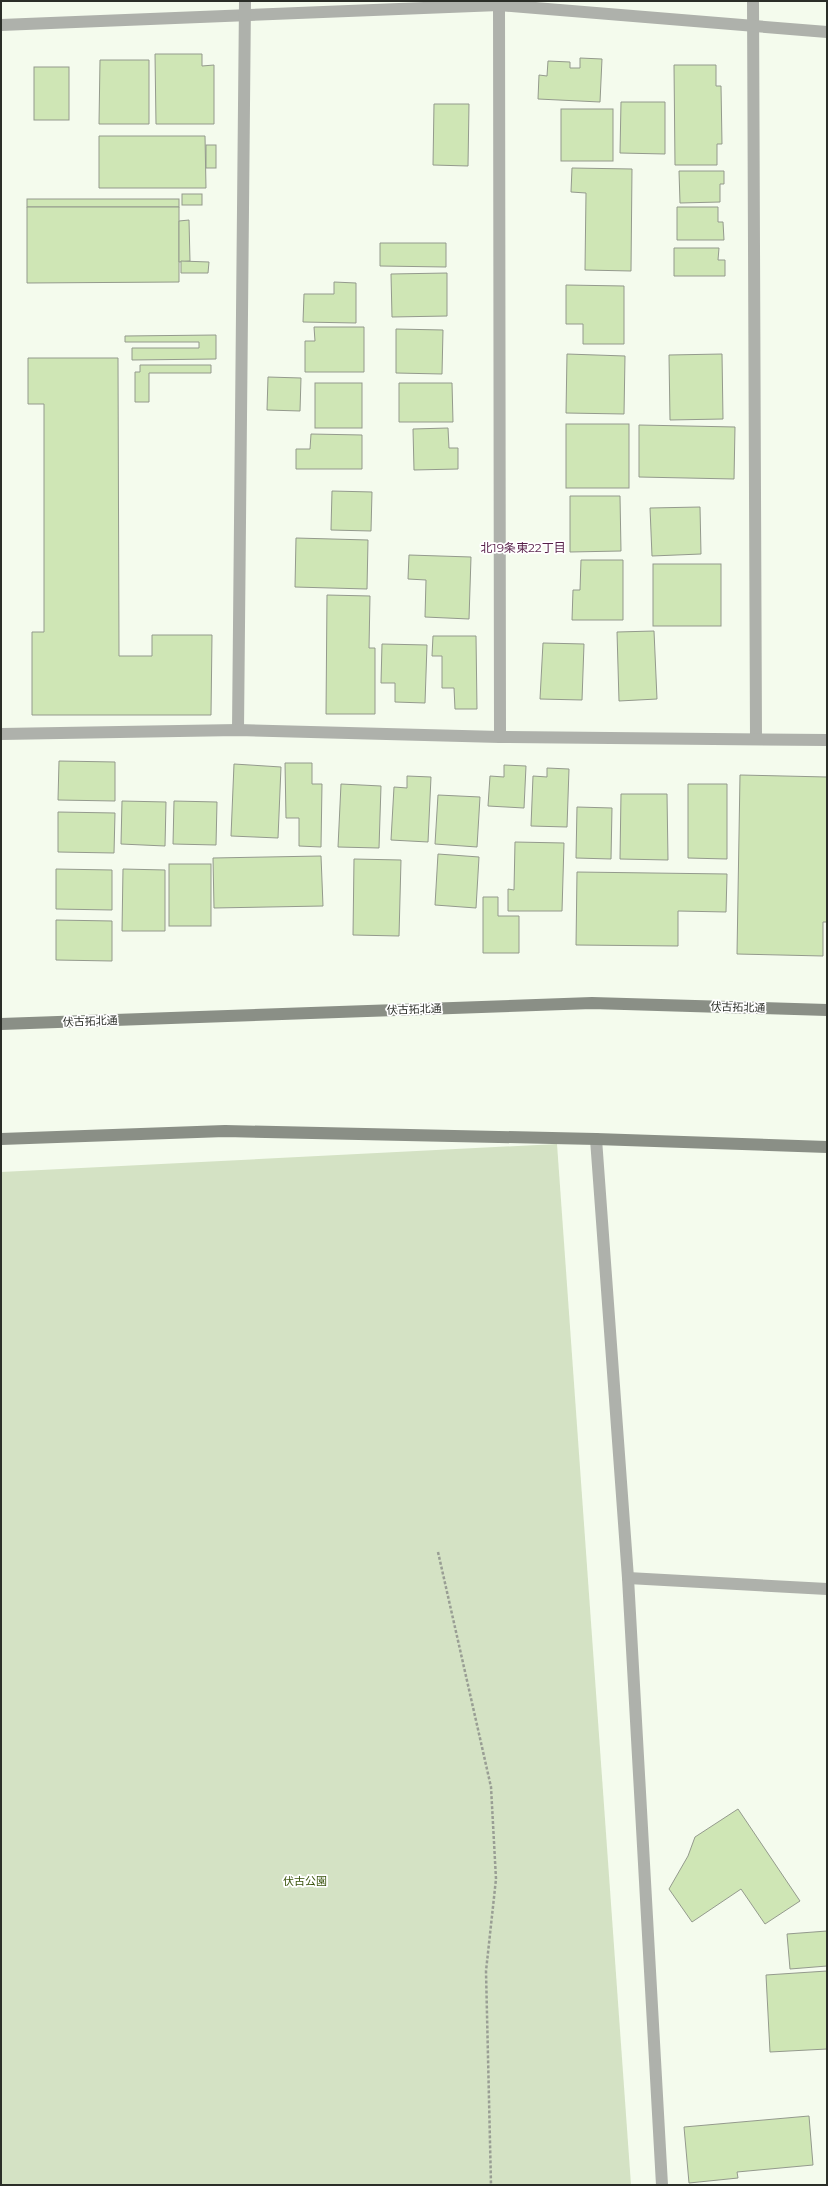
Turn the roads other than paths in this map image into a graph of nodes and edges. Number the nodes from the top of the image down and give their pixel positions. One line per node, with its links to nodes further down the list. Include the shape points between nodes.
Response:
1 (245, 1): 4 (street)
2 (753, 1): 6 (street)
3 (499, 3): 4 (street); 6 (street); 10 (street)
4 (245, 15): 5 (street); 8 (street)
5 (1, 25)
6 (753, 26): 7 (street); 11 (street)
7 (827, 32)
8 (238, 730): 9 (street); 10 (street)
9 (1, 734)
10 (500, 737): 11 (street)
11 (756, 740): 12 (street)
12 (827, 740)
13 (827, 1010): 14 (street, 伏古拓北通, via 592,1003)
14 (1, 1024)
15 (1, 1139): 16 (street, via 225,1131)
16 (596, 1139): 17 (street); 18 (street)
17 (827, 1147)
18 (628, 1578): 19 (street); 20 (street)
19 (827, 1589)
20 (662, 2185)

